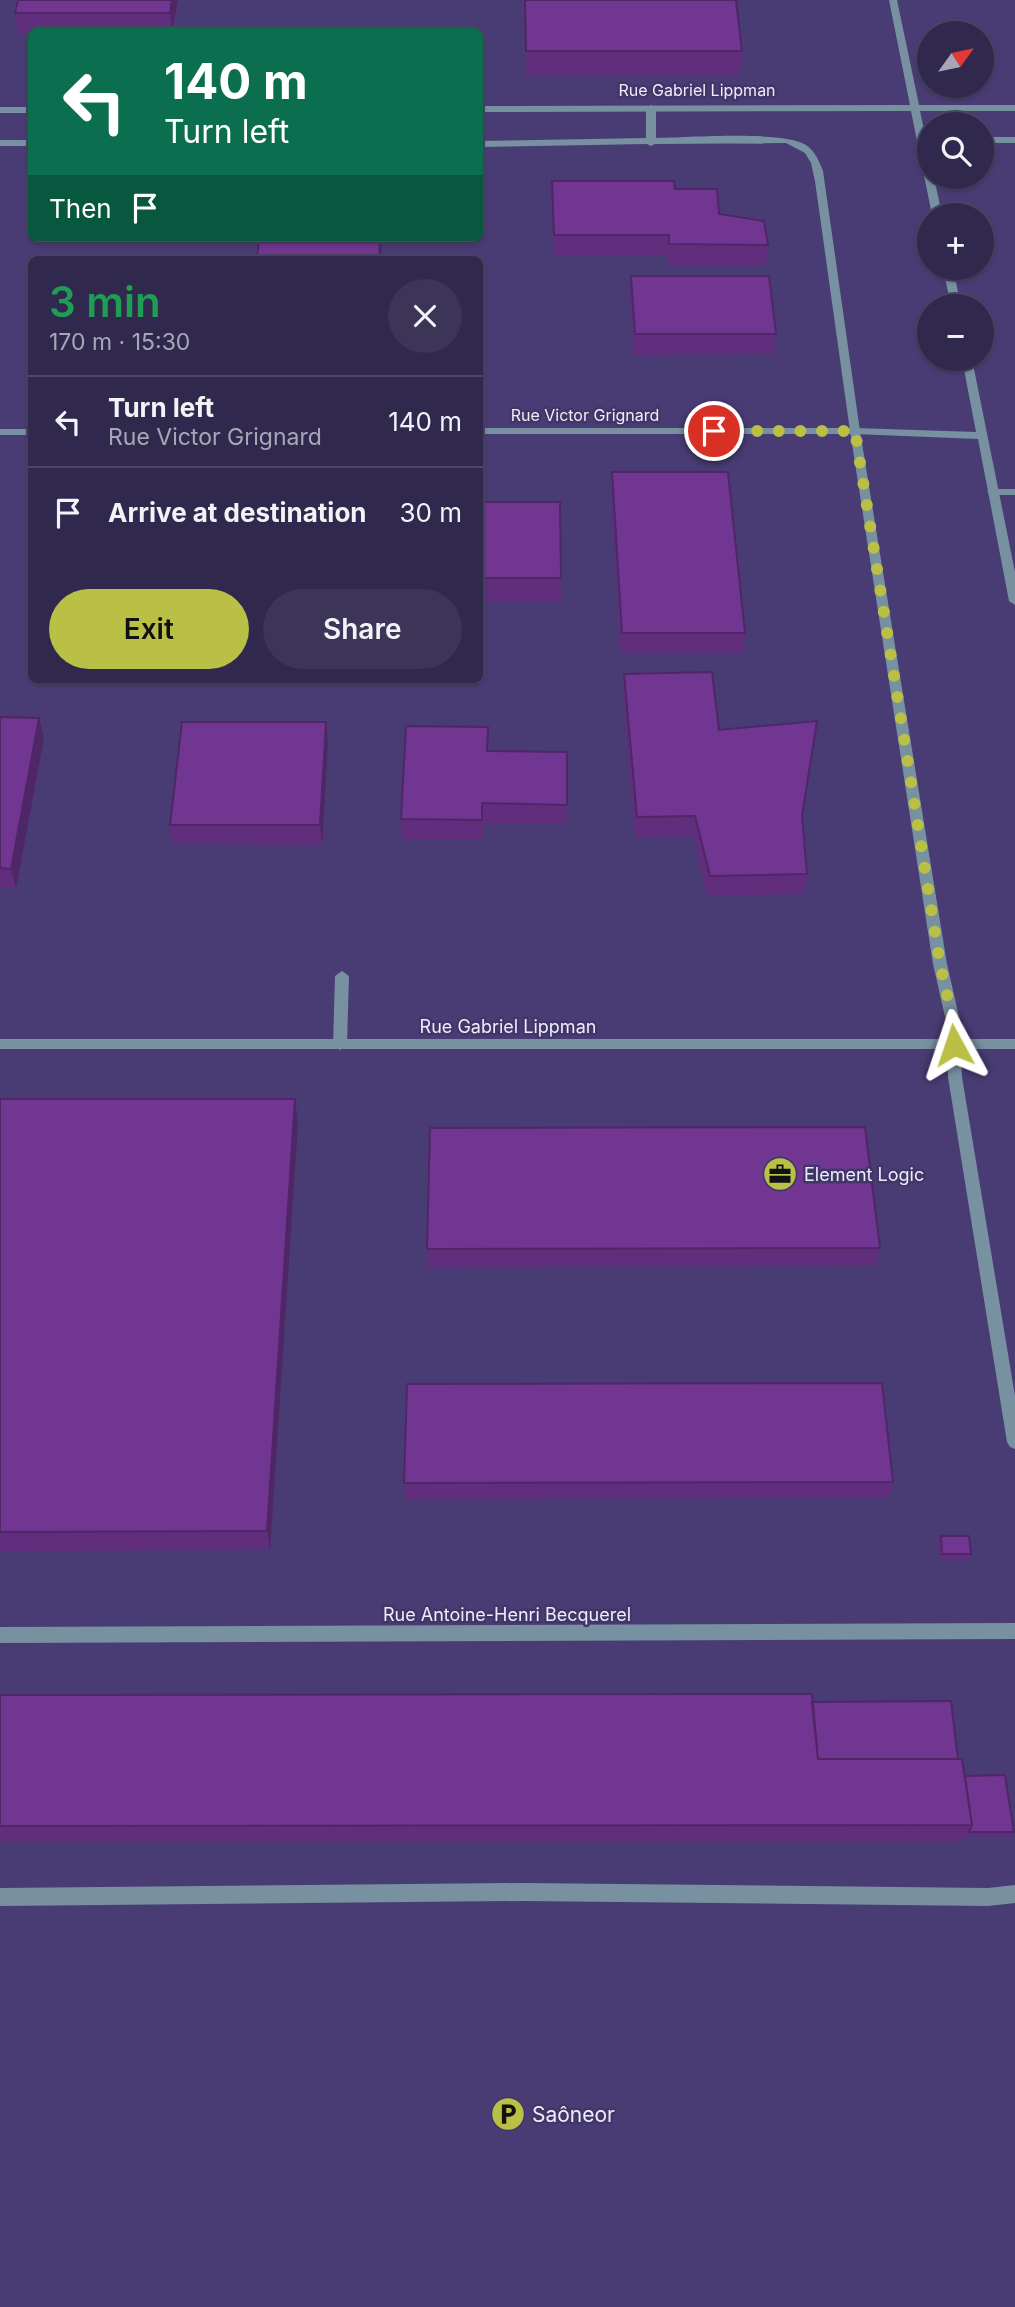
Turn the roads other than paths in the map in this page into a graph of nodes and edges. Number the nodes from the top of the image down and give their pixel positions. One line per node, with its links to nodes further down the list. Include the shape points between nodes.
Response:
1 (893, 0): 2 (street)
2 (915, 107): 3 (street, Rue Gabriel Lippman); 4 (street, Rue Gabriel Lippman); 8 (street)
3 (651, 108): 5 (street, Rue Gabriel Lippman); 13 (street)
4 (1015, 108)
5 (483, 109)
6 (0, 110): 7 (street)
7 (28, 110)
8 (917, 114)
9 (994, 140): 10 (street)
10 (1015, 140)
11 (0, 143): 12 (street)
12 (28, 143)
13 (651, 143): 14 (street); 17 (street, via 779,139 813,153)
14 (483, 144)
15 (970, 371): 20 (street)
16 (483, 430): 17 (street, Rue Victor Grignard)
17 (855, 431): 20 (street, Rue Victor Grignard); 28 (street)
18 (0, 432): 19 (street)
19 (28, 432)
20 (984, 436): 21 (street)
21 (992, 492): 22 (street); 23 (street)
22 (1015, 492)
23 (1015, 601)
24 (342, 976): 27 (street)
25 (0, 1044): 27 (street, Rue Gabriel Lippman)
26 (1015, 1044): 28 (street, Rue Gabriel Lippman)
27 (340, 1045): 28 (street, Rue Gabriel Lippman)
28 (954, 1045): 29 (street, via 955,1077)
29 (1015, 1441)
30 (1015, 1631): 31 (street, Rue Antoine-Henri Becquerel)
31 (0, 1635)
32 (1015, 1894): 33 (street, via 988,1898 523,1892)
33 (0, 1897)

